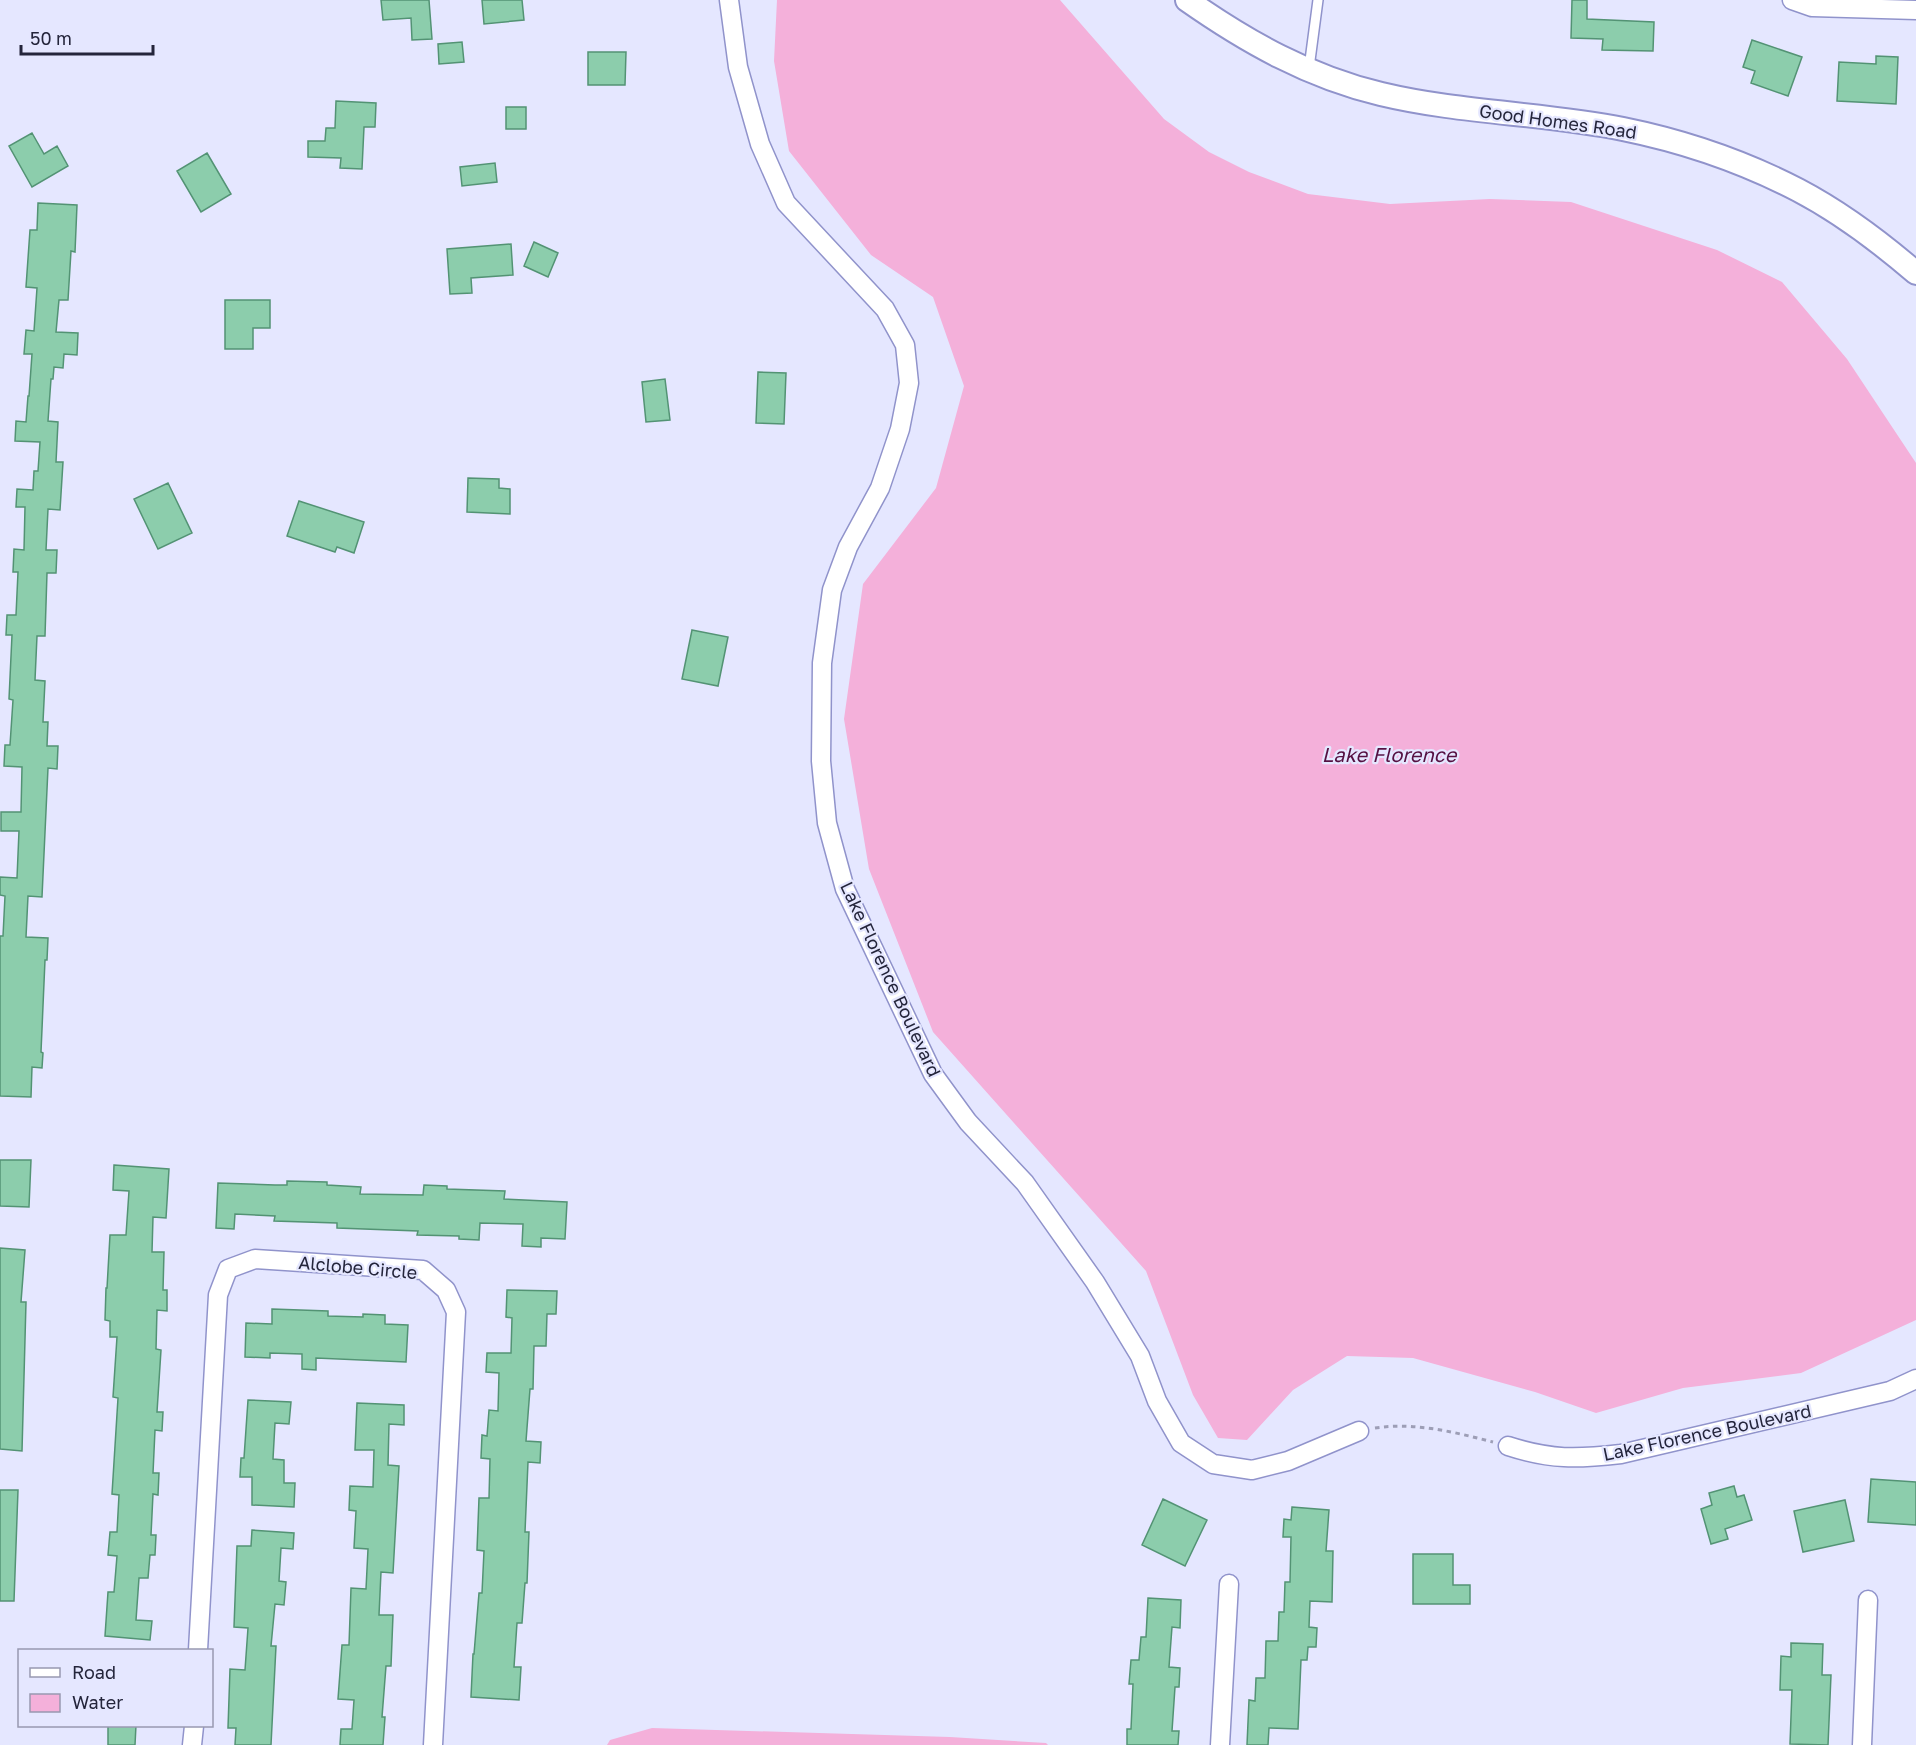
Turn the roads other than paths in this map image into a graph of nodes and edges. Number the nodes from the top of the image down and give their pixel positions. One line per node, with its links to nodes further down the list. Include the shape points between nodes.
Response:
1 (729, 0): 9 (street, Lake Florence Boulevard, via 738,67 760,144 786,203 885,309 905,345 909,383 900,429 880,488 848,547 832,590 822,663 821,761 827,823 845,889 933,1074 968,1122 1025,1183 1095,1282 1140,1356 1157,1401 1181,1443 1213,1464 1252,1470 1288,1461)
2 (1187, 0): 6 (street, Good Homes Road, via 1256,45)
3 (1318, 0): 6 (lane)
4 (1792, 0): 5 (street, via 1812,7)
5 (1916, 10)
6 (1309, 70): 7 (street, Good Homes Road, via 1337,82 1434,104 1624,129 1741,164 1842,216)
7 (1916, 273)
8 (1916, 1379): 10 (street, Lake Florence Boulevard, via 1890,1390 1621,1454 1577,1459 1536,1455)
9 (1359, 1431)
10 (1508, 1446)
11 (1229, 1584): 17 (street)
12 (1868, 1599): 18 (street)
13 (198, 1649): 16 (street, Alclobe Circle, via 218,1295 228,1269 255,1259 423,1270 446,1290 456,1312)
14 (194, 1727): 15 (street)
15 (192, 1745)
16 (433, 1745)
17 (1220, 1745)
18 (1862, 1745)

